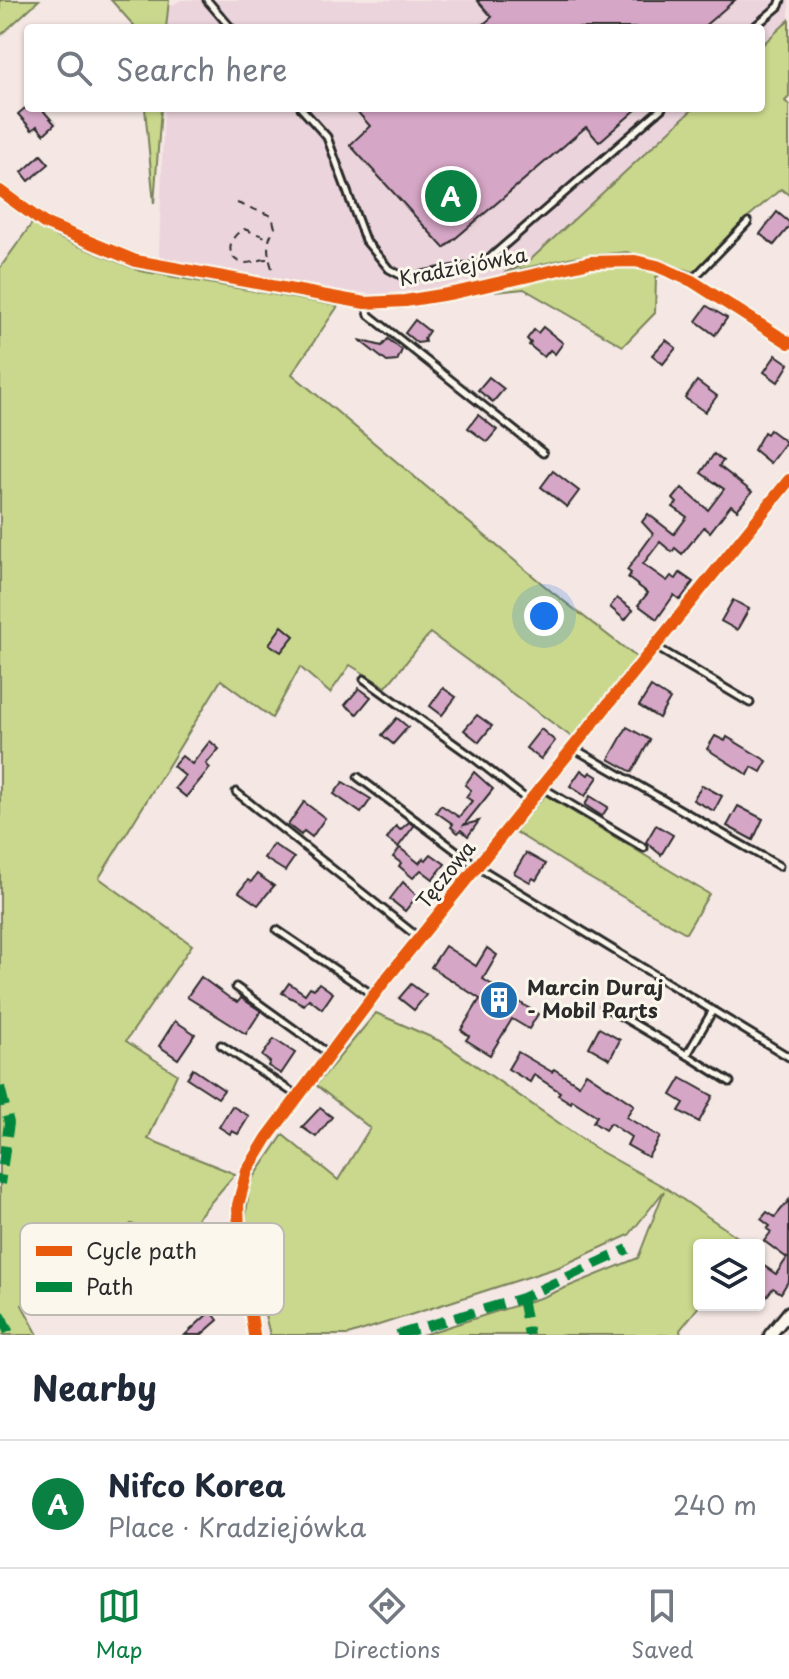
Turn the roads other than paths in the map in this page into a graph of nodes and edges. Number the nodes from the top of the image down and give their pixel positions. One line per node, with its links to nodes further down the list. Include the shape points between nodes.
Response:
1 (207, 0): 3 (lane)
2 (781, 0): 4 (lane)
3 (228, 24)
4 (758, 24)
5 (305, 112): 6 (lane, via 327,137 365,240 389,269 406,278 483,264)
6 (657, 112)
7 (0, 191): 10 (street, Kradziejówka, via 44,223 136,261)
8 (748, 222): 9 (lane)
9 (692, 281): 10 (street, Kradziejówka, via 657,266 613,260 454,293); 11 (street, Kradziejówka)
10 (365, 303): 12 (lane, via 369,315)
11 (789, 343)
12 (543, 453)
13 (789, 480): 14 (street, Tęczowa)
14 (656, 647): 16 (lane); 17 (street, Tęczowa)
15 (364, 679): 21 (lane)
16 (750, 703)
17 (575, 749): 19 (street, Tęczowa); 23 (lane)
18 (358, 777): 24 (lane, Tęczowa)
19 (543, 788): 21 (street, Tęczowa); 22 (lane)
20 (236, 792): 26 (lane, Tęczowa)
21 (531, 803): 24 (street, Tęczowa)
22 (644, 848)
23 (779, 866)
24 (478, 867): 26 (street, Tęczowa); 30 (lane, Tęczowa)
25 (277, 930): 28 (lane)
26 (420, 938): 28 (street, Tęczowa)
27 (236, 987): 32 (lane)
28 (374, 995): 32 (street, Tęczowa)
29 (604, 1006): 33 (lane)
30 (713, 1010): 33 (lane); 34 (lane, Tęczowa)
31 (221, 1045): 36 (lane)
32 (330, 1054): 36 (street, Tęczowa)
33 (687, 1055): 35 (lane)
34 (789, 1057)
35 (730, 1082)
36 (299, 1096): 37 (street, Tęczowa, via 247,1171)
37 (239, 1223)
38 (789, 1312): 41 (street)
39 (251, 1315): 40 (street, Tęczowa)
40 (254, 1335)
41 (770, 1335)

